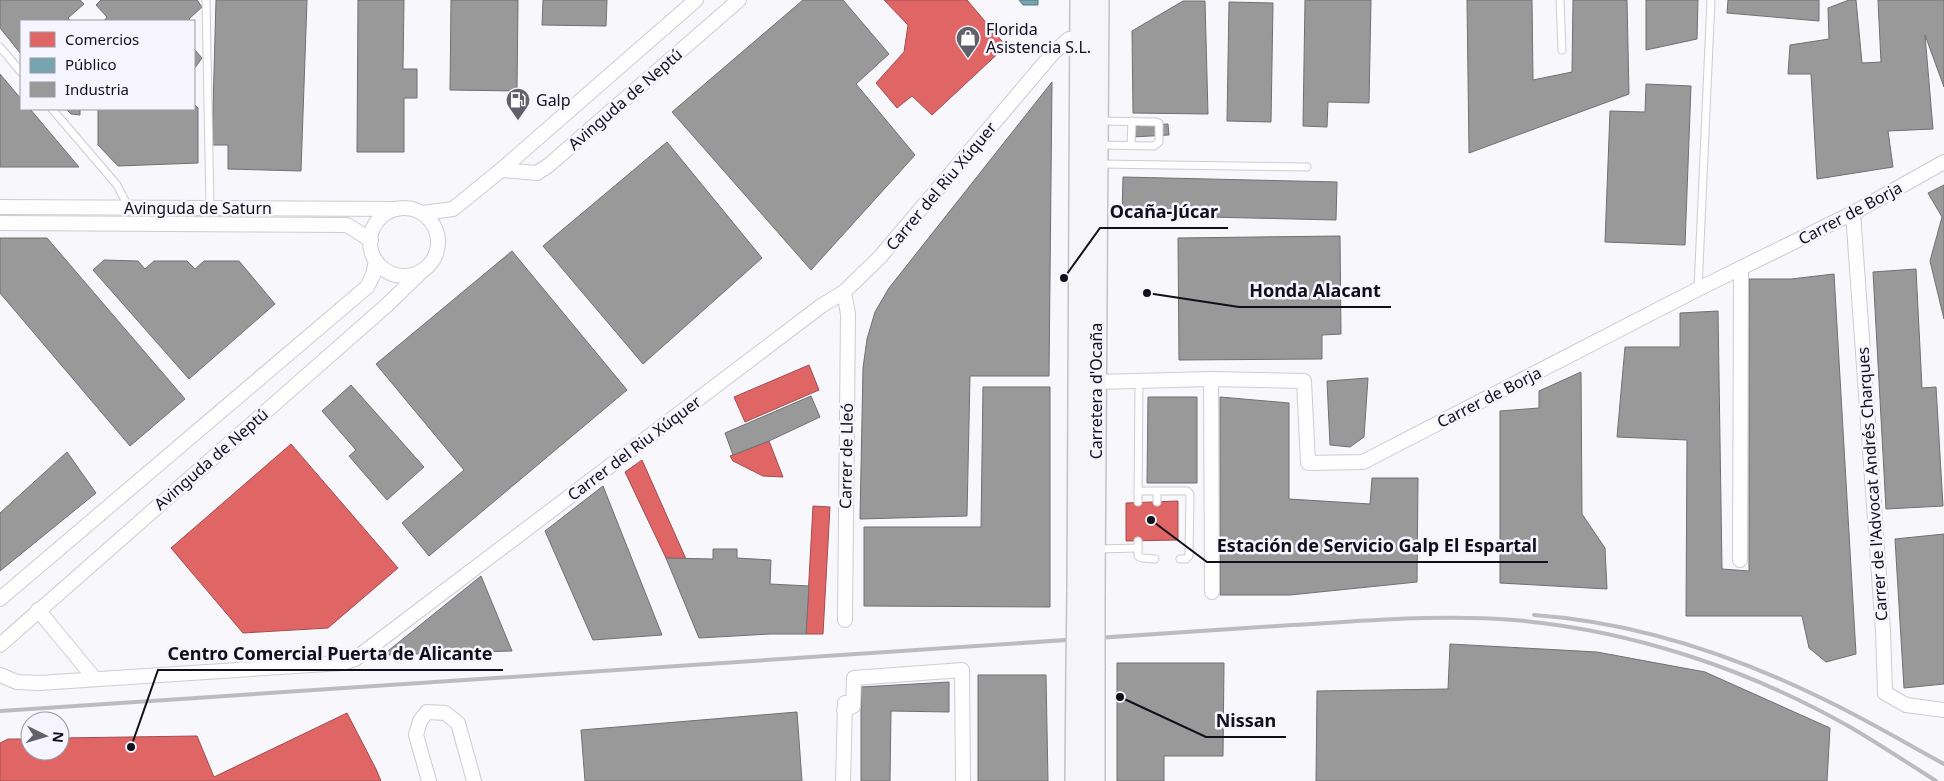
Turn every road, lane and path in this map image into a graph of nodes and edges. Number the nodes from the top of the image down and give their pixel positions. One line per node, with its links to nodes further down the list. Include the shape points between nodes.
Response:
1 (206, 0): 22 (lane)
2 (696, 0): 19 (street, Avinguda de Neptú)
3 (739, 0): 19 (street, Avinguda de Neptú, via 549,165 537,173)
4 (1081, 0): 8 (main road, Carretera d'Ocaña)
5 (1098, 0): 13 (main road, Carretera d'Ocaña)
6 (1560, 0): 10 (lane)
7 (1712, 0): 31 (lane)
8 (1080, 39): 32 (street, Carrer del Riu Xúquer, via 1069,40 1053,52 880,257); 36 (main road, Carretera d'Ocaña)
9 (0, 47): 11 (lane)
10 (1562, 50)
11 (20, 71)
12 (53, 110): 21 (lane, via 117,185)
13 (1098, 120): 14 (lane); 16 (main road, Carretera d'Ocaña)
14 (1132, 121): 15 (lane); 15 (lane, via 1159,124 1159,142 1154,146)
15 (1131, 145): 16 (lane)
16 (1097, 155): 18 (lane); 35 (main road, Carretera d'Ocaña)
17 (1944, 162): 25 (street, Carrer de Borja)
18 (1307, 167)
19 (501, 170): 24 (street, Avinguda de Neptú, via 453,210)
20 (0, 207): 21 (street, Avinguda de Saturn)
21 (130, 208): 22 (street, Avinguda de Saturn)
22 (210, 208): 23 (street, Avinguda de Saturn)
23 (396, 209): 24 (street); 27 (street, via 378,220)
24 (423, 213): 29 (street, via 431,221 438,242 436,253)
25 (1853, 213): 30 (street, Carrer de Borja); 54 (street, Carrer de l'Advocat Andrés Charques, via 1885,693 1906,705)
26 (0, 223): 27 (street, Avinguda de Saturn, via 347,225)
27 (371, 240): 28 (street)
28 (376, 260): 29 (street, via 397,275); 47 (street, Avinguda de Neptú, via 367,287)
29 (422, 270): 48 (street, Avinguda de Neptú, via 387,305)
30 (1741, 270): 31 (street, Carrer de Borja); 44 (street)
31 (1698, 290): 33 (street, Carrer de Borja, via 1363,462 1308,463 1304,381)
32 (844, 292): 49 (street, Carrer de Lleó, via 848,314); 53 (street, Carrer del Riu Xúquer, via 821,306 355,659 342,663)
33 (1211, 379): 34 (street, Carrer de Borja); 45 (street)
34 (1139, 381): 35 (street, Carrer de Borja); 37 (lane)
35 (1096, 382): 36 (street); 41 (main road, Carretera d'Ocaña)
36 (1078, 398): 46 (main road, Carretera d'Ocaña)
37 (1138, 491): 38 (lane); 39 (lane)
38 (1157, 491): 40 (lane); 43 (lane, via 1187,490 1190,494 1189,556)
39 (1138, 502)
40 (1157, 502)
41 (1095, 549): 42 (lane, via 1138,545 1138,556); 46 (main road, Carretera d'Ocaña)
42 (1155, 559)
43 (1180, 559)
44 (1740, 560)
45 (1212, 592)
46 (1086, 593): 51 (main road, Carretera d'Ocaña, bridge)
47 (0, 600)
48 (38, 610): 50 (street, Avinguda de Neptú); 53 (street)
49 (845, 620)
50 (0, 645)
51 (1085, 668): 59 (main road, Carretera d'Ocaña); 60 (main road, Carretera d'Ocaña)
52 (0, 676): 53 (street, Carrer del Riu Xúquer, via 17,682 39,683)
53 (95, 679)
54 (1944, 710)
55 (429, 781): 56 (street, via 416,735 420,721 428,712 445,713 458,723)
56 (474, 781)
57 (843, 781): 58 (street, via 844,705 852,706 854,678 962,670)
58 (963, 781)
59 (1076, 781)
60 (1094, 781)

